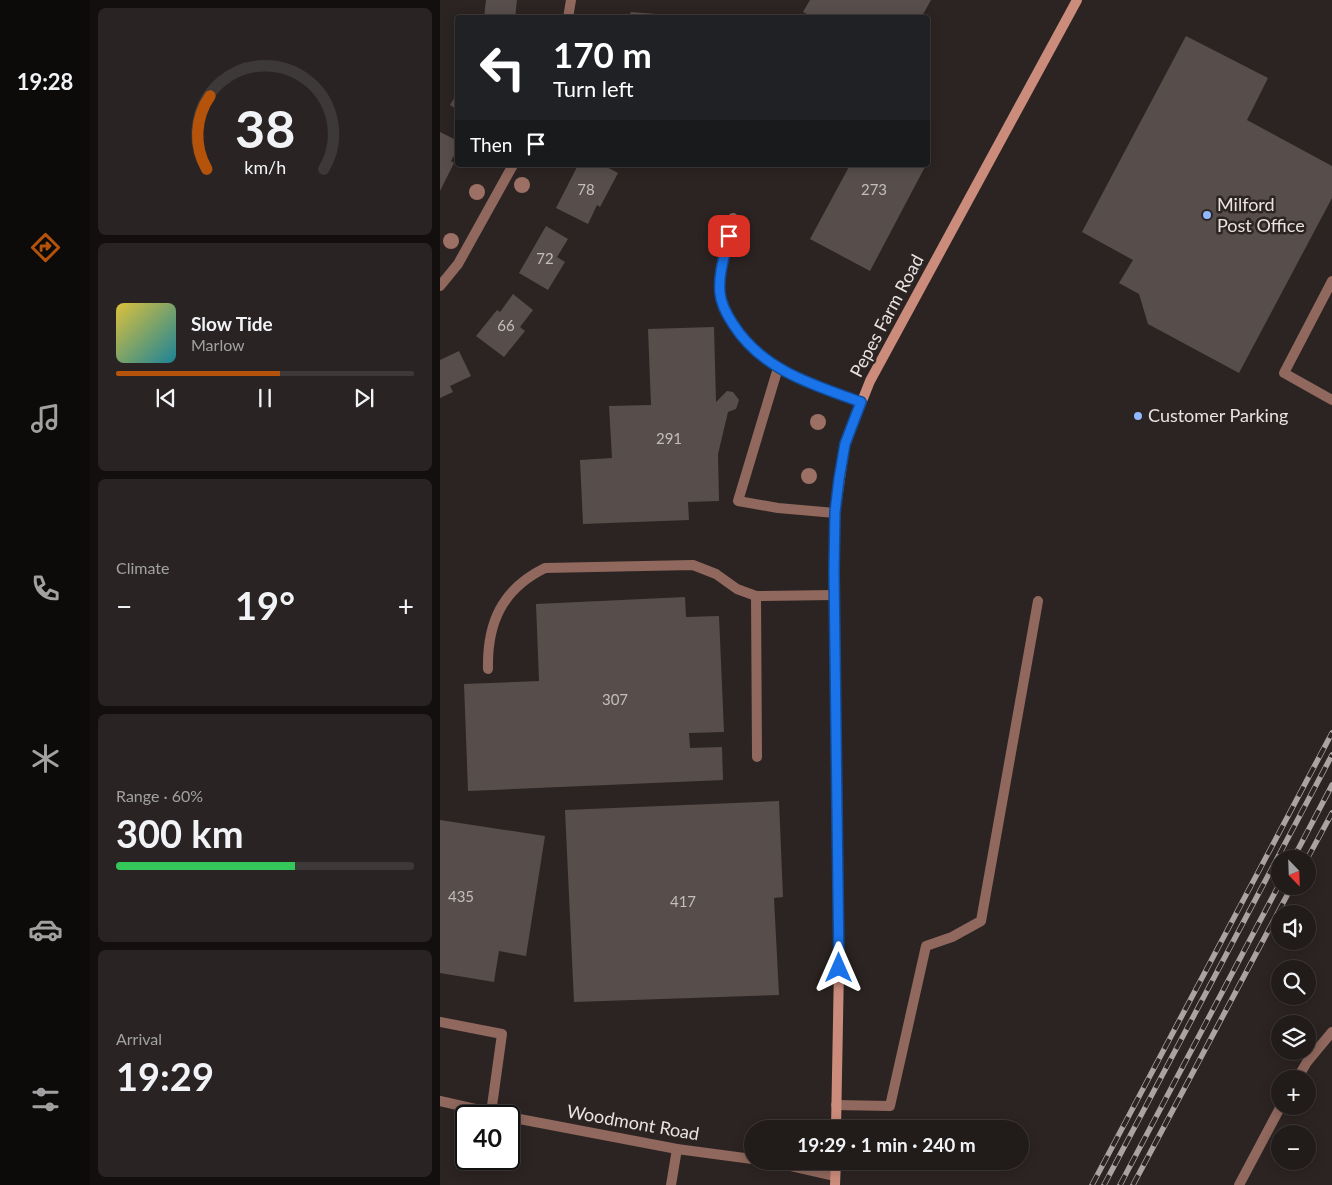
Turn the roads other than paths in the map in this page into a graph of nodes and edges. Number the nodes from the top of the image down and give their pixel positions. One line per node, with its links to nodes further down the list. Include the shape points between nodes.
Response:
1 (570, 0): 3 (street)
2 (1077, 0): 10 (street, Pepes Farm Road)
3 (568, 15)
4 (512, 167): 7 (street, via 458,264)
5 (733, 218): 8 (street, via 720,273 720,294 725,312 754,350)
6 (1332, 281): 9 (street, via 1284,373)
7 (440, 286)
8 (778, 368): 10 (street, via 805,382); 11 (street, via 738,501)
9 (1332, 400)
10 (861, 402): 11 (street, Pepes Farm Road, via 845,444)
11 (835, 512): 13 (street, Pepes Farm Road)
12 (756, 596): 13 (street); 15 (street, via 693,565 545,568 528,576 510,592 500,609 491,632); 16 (street)
13 (834, 596): 23 (street, Pepes Farm Road, via 839,939)
14 (1038, 601): 23 (street, via 981,920 952,937 926,946 890,1106)
15 (488, 669)
16 (758, 757)
17 (440, 1022): 22 (street, via 502,1034)
18 (1332, 1032): 19 (street)
19 (1302, 1070)
20 (440, 1101): 21 (street, Woodmont Road)
21 (457, 1105)
22 (492, 1105)
23 (836, 1106): 26 (street, Pepes Farm Road)
24 (1276, 1115): 32 (street)
25 (520, 1119): 27 (street, Woodmont Road)
26 (836, 1120)
27 (677, 1149): 28 (street, Woodmont Road); 31 (street)
28 (744, 1158)
29 (800, 1170): 30 (street)
30 (835, 1180)
31 (672, 1185)
32 (1239, 1185)

